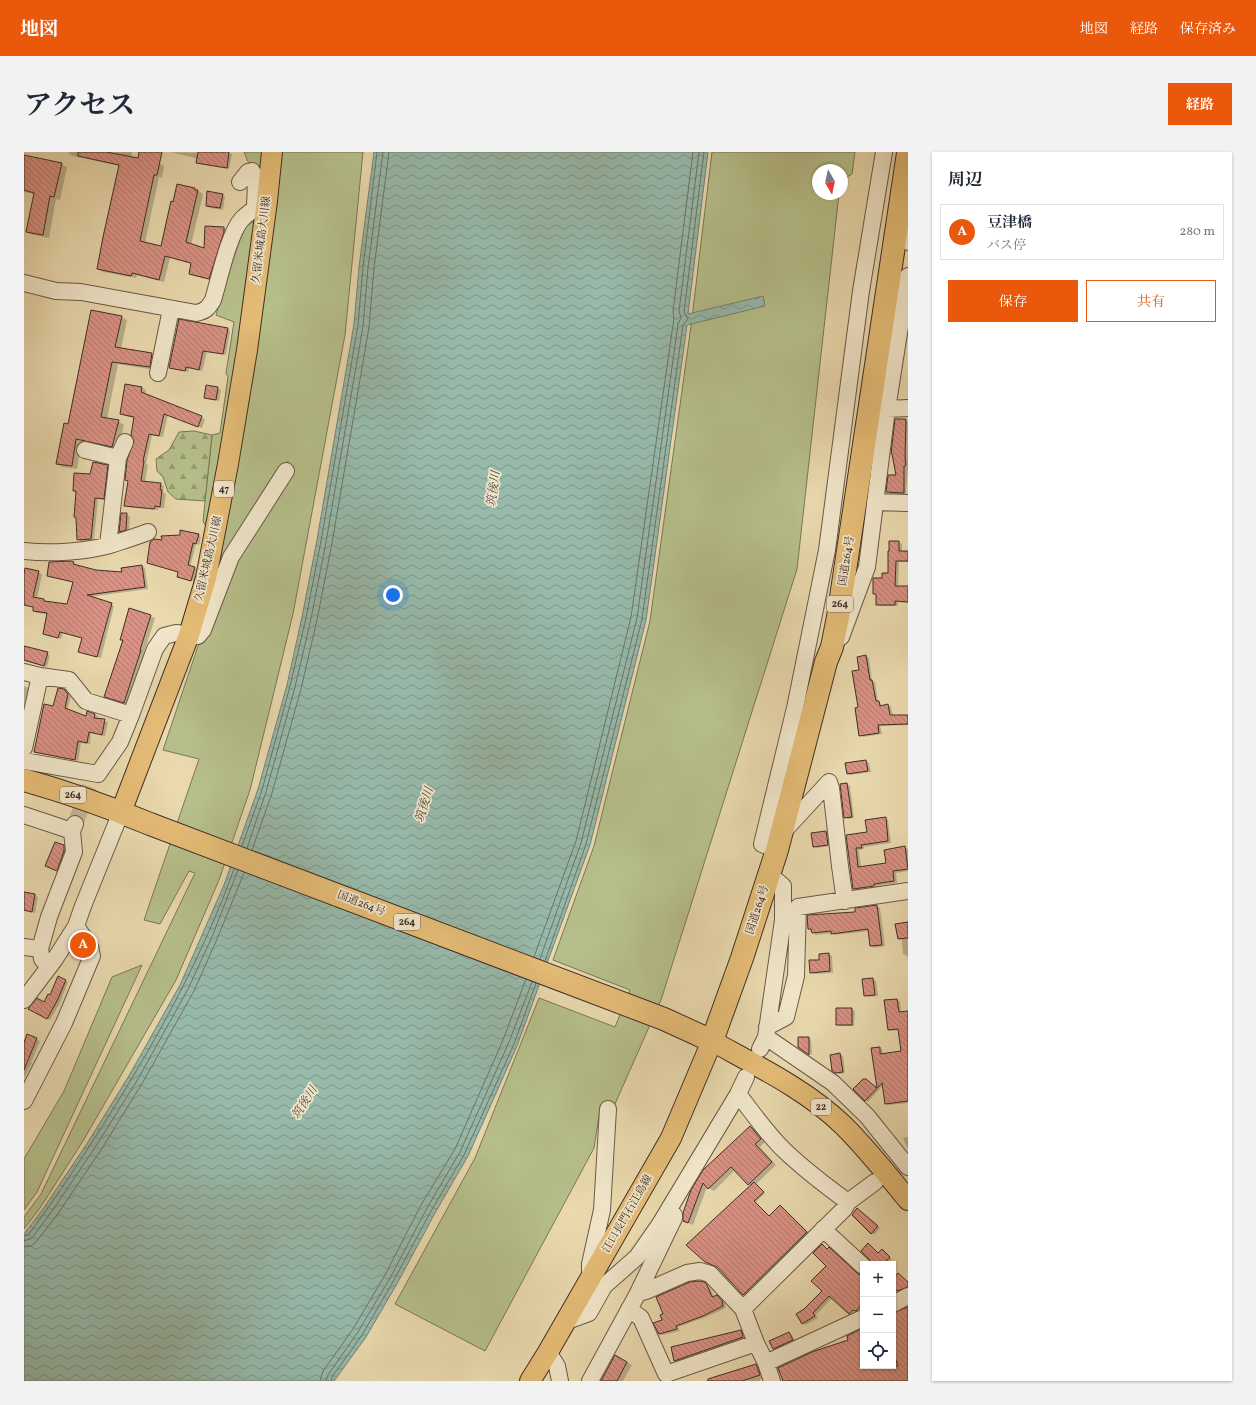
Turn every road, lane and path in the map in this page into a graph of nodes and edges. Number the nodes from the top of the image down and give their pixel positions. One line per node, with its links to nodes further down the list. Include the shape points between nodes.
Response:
1 (272, 152): 5 (main road, 久留米城島大川線 / 47)
2 (884, 152): 33 (street, via 861,291 827,550 795,708 762,844)
3 (908, 153): 6 (highway, 国道264号 / 264)
4 (240, 182): 5 (street, via 248,172 254,173)
5 (261, 204): 10 (street, via 241,220 231,240 213,300 208,308 196,313); 23 (main road, 久留米城島大川線 / 47, via 247,350 206,578)
6 (900, 204): 7 (street); 24 (highway, 国道264号 / 264)
7 (908, 242)
8 (908, 276): 13 (street)
9 (24, 283): 10 (street, via 50,290 81,292)
10 (171, 309): 11 (street)
11 (158, 373)
12 (908, 408): 13 (street)
13 (887, 409): 18 (street)
14 (125, 442): 16 (street)
15 (85, 450): 16 (street)
16 (118, 458): 21 (street)
17 (286, 471): 23 (street, via 231,557 203,630 198,636)
18 (875, 502): 19 (street); 24 (street, via 867,567 843,634)
19 (908, 503)
20 (148, 532): 21 (street)
21 (108, 545): 22 (street, via 39,553)
22 (24, 551)
23 (189, 636): 27 (street, via 176,633 164,636 154,650); 31 (main road, 久留米城島大川線 / 47)
24 (832, 647): 33 (highway, 国道264号 / 264)
25 (24, 672): 26 (street)
26 (40, 676): 27 (street, via 69,680 86,701); 28 (street)
27 (132, 715): 29 (street, via 120,742 94,778)
28 (24, 748)
29 (24, 760)
30 (24, 780): 31 (highway, 264)
31 (121, 812): 37 (street); 42 (highway, 国道264号 / 264, via 664,1019)
32 (24, 815): 38 (street, via 74,827 74,852 49,917)
33 (779, 842): 34 (highway, 国道264号 / 264); 36 (street, via 829,782)
34 (769, 874): 41 (street, via 783,886 784,920); 42 (highway, 国道264号 / 264)
35 (908, 891): 36 (street)
36 (845, 901): 41 (street, via 798,907 796,976 786,1016)
37 (76, 926): 39 (street); 45 (street, via 90,947 92,956 64,1023)
38 (32, 948): 39 (street)
39 (49, 967): 40 (street)
40 (24, 1000)
41 (765, 1038): 47 (street, via 833,1083 867,1116)
42 (712, 1041): 50 (main road, 22, via 806,1095 831,1115 874,1159); 54 (main road, 江口長門石江島線, via 671,1138)
43 (746, 1077): 44 (street)
44 (738, 1094): 49 (street); 51 (street, via 784,1150)
45 (24, 1101)
46 (608, 1109): 54 (street, via 602,1210 590,1264)
47 (902, 1164)
48 (875, 1182): 51 (street)
49 (678, 1192): 55 (street, via 674,1218); 59 (street, via 637,1258 604,1286 589,1313)
50 (908, 1200)
51 (848, 1202): 52 (street, via 844,1210)
52 (823, 1229): 53 (street); 57 (street)
53 (860, 1263)
54 (591, 1279): 59 (main road, 江口長門石江島線)
55 (638, 1293): 56 (street); 57 (street, via 687,1273 700,1271 710,1274)
56 (629, 1309): 60 (street, via 641,1318 666,1374); 65 (street)
57 (743, 1309): 60 (street)
58 (860, 1319): 62 (street)
59 (566, 1321): 61 (main road, 江口長門石江島線)
60 (756, 1343): 62 (street)
61 (548, 1352): 63 (main road, 江口長門石江島線); 64 (street, via 557,1366)
62 (766, 1363): 66 (street)
63 (530, 1381)
64 (560, 1381)
65 (590, 1381)
66 (772, 1381)

